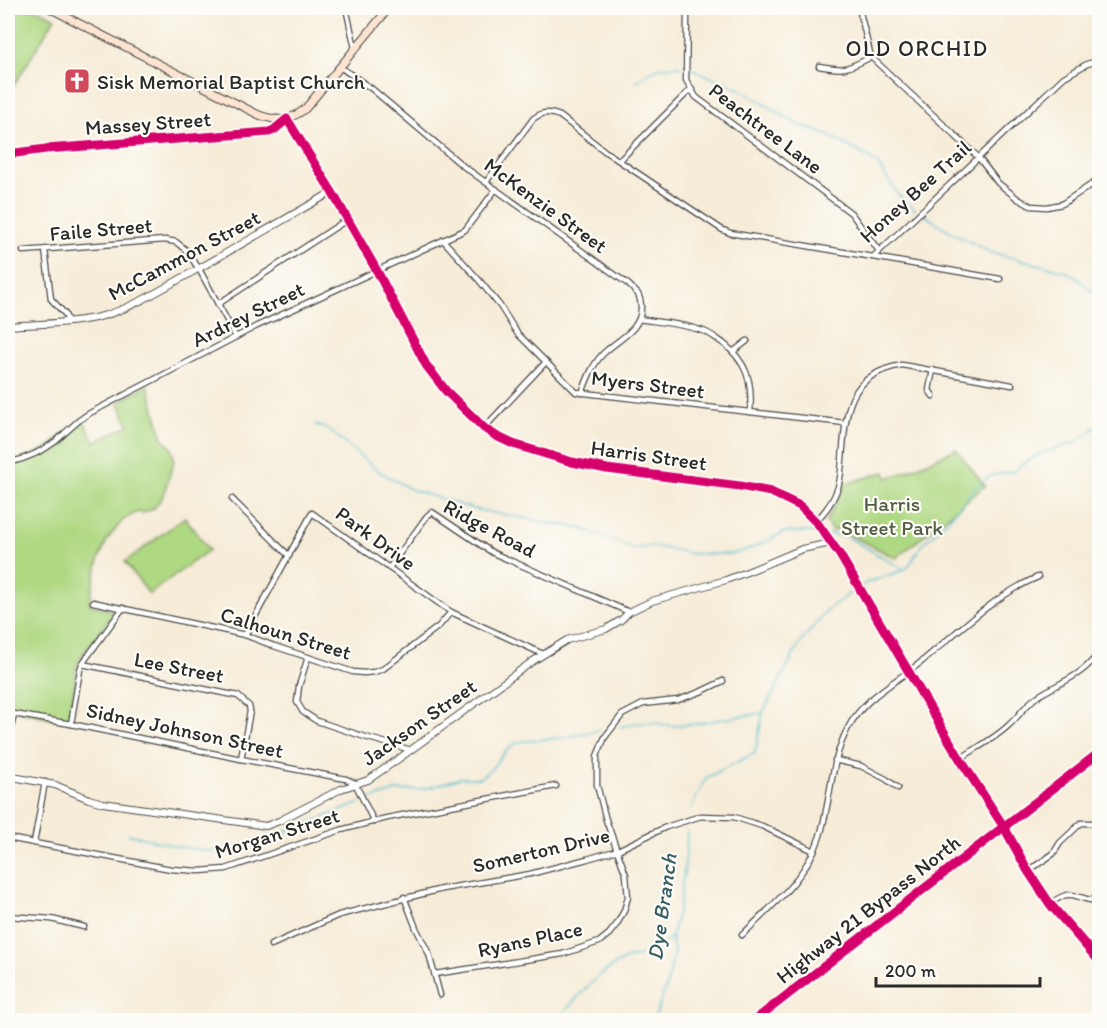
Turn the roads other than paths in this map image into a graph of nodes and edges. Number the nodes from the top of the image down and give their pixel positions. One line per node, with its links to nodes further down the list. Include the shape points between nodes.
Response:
1 (14, 8): 8 (main road)
2 (49, 8): 16 (main road, via 259,115)
3 (346, 8): 10 (street)
4 (389, 8): 10 (main road)
5 (686, 8): 9 (street, Peachtree Lane)
6 (691, 8): 9 (street)
7 (859, 8): 11 (street)
8 (8, 10)
9 (687, 16): 15 (street, Peachtree Lane, via 686,80)
10 (355, 48): 14 (main road)
11 (871, 57): 13 (street, via 845,69); 18 (street)
12 (1100, 60): 18 (street, Honey Bee Trail, via 1064,77)
13 (819, 66)
14 (340, 68): 16 (main road, via 305,109); 21 (street, McKenzie Street, via 372,88)
15 (691, 89): 19 (street); 28 (street, Peachtree Lane, via 705,105 851,213)
16 (287, 119): 17 (street, Massey Street, via 268,132); 23 (street, Harris Street)
17 (8, 154)
18 (978, 157): 20 (street, via 998,183 1031,207 1062,204); 28 (street, Honey Bee Trail)
19 (620, 160): 21 (street, Honey Bee Trail, via 560,116 544,112 533,119); 29 (street, Honey Bee Trail, via 730,233)
20 (1100, 178)
21 (486, 182): 22 (street, McKenzie Street)
22 (496, 189): 25 (street, Ardrey Street, via 465,230); 34 (street, McKenzie Street, via 628,284 639,296)
23 (332, 192): 24 (street, Harris Street); 30 (street, McCammon Street)
24 (348, 219): 31 (street, Harris Street); 33 (street)
25 (443, 240): 31 (street, Ardrey Street); 40 (street, Myers Street)
26 (45, 250): 27 (street, Faile Street); 30 (street, Faile Street, via 165,240 186,250); 35 (street, via 51,299)
27 (23, 251)
28 (879, 251): 29 (street, Honey Bee Trail)
29 (873, 257): 32 (street)
30 (198, 269): 33 (street, Faile Street); 35 (street, McCammon Street, via 125,308)
31 (378, 271): 37 (street, Ardrey Street); 47 (street, Harris Street, via 426,365)
32 (1000, 279)
33 (218, 304): 37 (street, Faile Street)
34 (639, 319): 39 (street, via 703,331); 43 (street, via 599,358)
35 (68, 322): 36 (street, McCammon Street)
36 (8, 326)
37 (236, 337): 48 (street, Ardrey Street, via 80,418 54,442 27,458)
38 (747, 341): 39 (street)
39 (733, 352): 45 (street, via 749,378)
40 (545, 363): 43 (street, Myers Street, via 576,392); 47 (street)
41 (933, 370): 42 (street); 44 (street, via 929,390); 46 (street, via 902,365 870,377 860,385)
42 (1012, 385)
43 (582, 393): 45 (street, Myers Street)
44 (933, 396)
45 (750, 412): 46 (street, Myers Street)
46 (845, 423): 50 (street, via 837,490)
47 (484, 428): 50 (street, Harris Street, via 513,444 572,462 771,492 800,506)
48 (8, 463)
49 (232, 498): 52 (street)
50 (815, 522): 51 (street, Harris Street)
51 (831, 543): 58 (street, Jackson Street, via 802,549 726,580); 64 (street, Harris Street)
52 (289, 556): 53 (street, Park Drive, via 312,513); 59 (street, Park Drive)
53 (389, 568): 57 (street, Park Drive); 58 (street, Ridge Road, via 432,512 493,553)
54 (1038, 577): 64 (street, via 1006,593)
55 (93, 602): 56 (street, Calhoun Street)
56 (123, 608): 59 (street, Calhoun Street); 63 (street)
57 (451, 612): 61 (street, Park Drive); 62 (street, Calhoun Street, via 439,626 374,672 353,672)
58 (629, 612): 61 (street, Jackson Street, via 606,629 567,640)
59 (245, 635): 62 (street, Calhoun Street)
60 (1100, 651): 72 (street, via 1079,674 1040,694 1009,726)
61 (543, 654): 69 (street, Jackson Street)
62 (308, 657): 69 (street, via 297,702 303,712 317,721)
63 (82, 664): 67 (street); 71 (street, Lee Street, via 238,696 250,711)
64 (909, 672): 72 (street, Harris Street); 73 (street, via 856,714)
65 (723, 681): 84 (street, Ryans Place, via 678,700 643,704 622,715 605,736 597,756 597,784)
66 (11, 714): 67 (street, Sidney Johnson Street); 68 (street)
67 (71, 724): 71 (street, Sidney Johnson Street)
68 (8, 743)
69 (411, 750): 76 (street, Jackson Street, via 368,780)
70 (1100, 752): 80 (main road, Highway 21 Bypass North)
71 (241, 759): 76 (street, Sidney Johnson Street)
72 (960, 759): 80 (street, Harris Street)
73 (835, 760): 78 (street, via 861,766); 85 (street)
74 (8, 776): 75 (street, Jackson Street)
75 (45, 782): 76 (street, Jackson Street, via 103,803 266,826); 83 (street)
76 (355, 784): 79 (street)
77 (556, 786): 79 (street, Morgan Street)
78 (898, 788)
79 (374, 822): 83 (street, Morgan Street, via 226,869 199,871)
80 (1004, 826): 86 (street, Harris Street); 97 (main road, Highway 21 Bypass North)
81 (1100, 829): 86 (street, via 1090,823 1081,824 1053,854)
82 (8, 838): 83 (street, Morgan Street)
83 (34, 843)
84 (618, 850): 85 (street, Somerton Drive, via 666,827 701,816 734,817); 87 (street, Somerton Drive, via 530,874); 95 (street, Ryans Place, via 628,897 617,924 599,942 563,954)
85 (814, 851): 92 (street, via 796,881)
86 (1028, 871): 89 (street, Harris Street)
87 (404, 897): 93 (street, Somerton Drive, via 339,915); 95 (street)
88 (1100, 900): 89 (street, via 1069,894)
89 (1050, 904): 94 (street, Harris Street)
90 (8, 916): 91 (street, via 51,919)
91 (84, 927)
92 (742, 935)
93 (271, 945)
94 (1100, 962)
95 (435, 974): 96 (street)
96 (440, 995)
97 (754, 1020)

